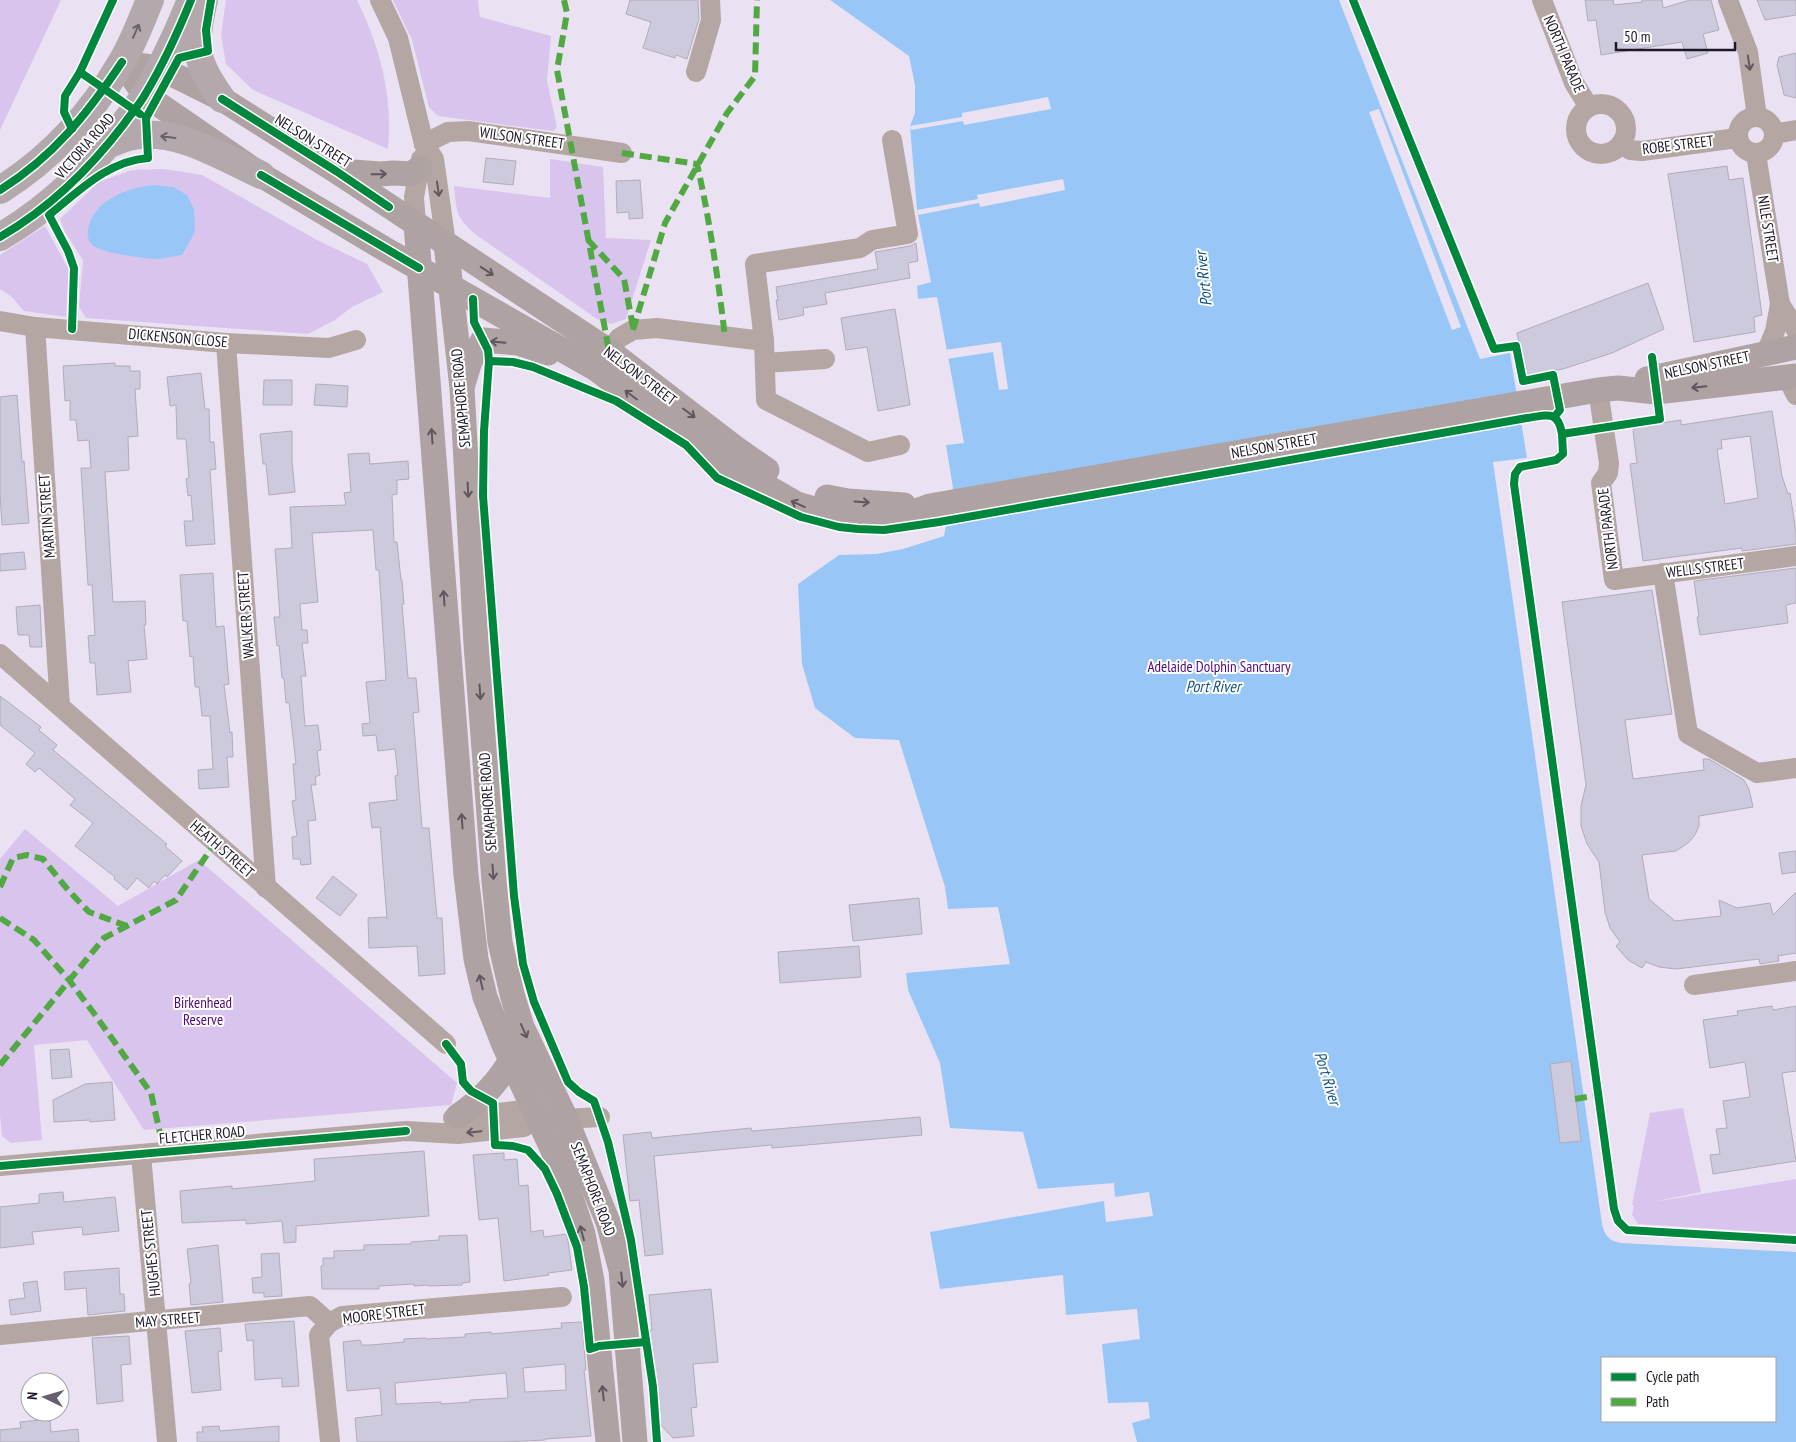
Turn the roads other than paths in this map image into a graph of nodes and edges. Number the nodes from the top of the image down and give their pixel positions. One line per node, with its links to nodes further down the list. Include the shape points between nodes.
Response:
1 (150, 0): 9 (highway, VICTORIA ROAD, one-way to 1)
2 (191, 0): 8 (highway, VICTORIA ROAD)
3 (204, 0): 12 (highway, via 197,35 198,53 203,72)
4 (380, 0): 20 (street, SEMAPHORE ROAD, via 398,38)
5 (710, 0): 10 (street, via 710,20)
6 (1542, 0): 13 (street, NORTH PARADE, via 1574,83)
7 (1728, 0): 14 (street, one-way to 14, via 1748,52)
8 (164, 60): 9 (main road, NELSON STREET); 11 (highway, VICTORIA ROAD); 12 (main road, NELSON STREET)
9 (122, 62): 11 (main road, NELSON STREET); 27 (highway, VICTORIA ROAD, via 92,105 55,148)
10 (696, 72)
11 (145, 95): 21 (highway, VICTORIA ROAD); 26 (main road, NELSON STREET)
12 (222, 100): 25 (main road, NELSON STREET)
13 (1588, 107): 19 (street, via 1604,104 1619,112 1626,126); 19 (street, via 1578,120 1576,129 1582,145 1588,151 1603,154)
14 (1757, 117): 16 (street, via 1769,122); 17 (street, via 1741,123)
15 (1796, 130): 16 (street)
16 (1774, 134): 23 (street, via 1769,148)
17 (1737, 138): 19 (street, ROBE STREET, via 1642,151 1630,150); 23 (street, via 1744,150)
18 (892, 140): 38 (street, via 908,234 872,240 860,248 755,264)
19 (1622, 142)
20 (424, 144): 22 (street, WILSON STREET, via 448,132 468,131); 24 (street, SEMAPHORE ROAD); 30 (street, SEMAPHORE ROAD, one-way to 30, via 434,159)
21 (107, 145): 26 (highway, one-way to 21, via 175,138 138,135); 29 (highway, VICTORIA ROAD, via 56,200)
22 (622, 153)
23 (1756, 154): 33 (street, NILE STREET)
24 (420, 168): 25 (main road, one-way to 24, via 411,174); 28 (street, SEMAPHORE ROAD, via 414,196)
25 (336, 171): 28 (main road, NELSON STREET)
26 (261, 175): 31 (main road, NELSON STREET)
27 (0, 190)
28 (416, 224): 30 (main road, NELSON STREET); 31 (main road, SEMAPHORE ROAD)
29 (0, 237)
30 (446, 244): 32 (main road, SEMAPHORE ROAD); 43 (main road, NELSON STREET, one-way to 43)
31 (419, 268): 32 (main road, NELSON STREET); 59 (main road, SEMAPHORE ROAD, one-way to 31, via 485,997 476,959 466,875)
32 (451, 286): 43 (main road, NELSON STREET); 46 (main road, SEMAPHORE ROAD)
33 (1780, 304): 36 (street, NILE STREET); 41 (street, NILE STREET, via 1775,331)
34 (0, 321): 35 (street, DICKENSON CLOSE)
35 (34, 326): 39 (street, DICKENSON CLOSE); 53 (street, MARTIN STREET)
36 (1796, 330)
37 (356, 340): 39 (street, DICKENSON CLOSE, via 329,348)
38 (764, 341): 43 (street, via 657,328 634,330 619,338); 44 (street)
39 (226, 343): 55 (street, WALKER STREET)
40 (1796, 347): 41 (main road, NELSON STREET)
41 (1766, 353): 47 (main road, NELSON STREET)
42 (825, 359): 44 (street)
43 (602, 360): 46 (main road, one-way to 46, via 518,343 483,340 470,361); 47 (main road, NELSON STREET, via 764,469 796,484 824,496 848,501 930,506)
44 (765, 363): 48 (street, via 766,400 868,452)
45 (1793, 383): 47 (main road, NELSON STREET, one-way to 47, via 1656,392)
46 (462, 388): 63 (main road, SEMAPHORE ROAD, one-way to 63, via 476,644 500,942 522,1027)
47 (1608, 389): 51 (street, NORTH PARADE, via 1609,463 1608,473 1601,483)
48 (900, 445)
49 (1796, 556): 50 (street, WELLS STREET)
50 (1663, 573): 51 (street, WELLS STREET); 54 (street, via 1688,734 1758,773)
51 (1614, 580)
52 (0, 654): 53 (street, HEATH STREET)
53 (60, 706): 55 (street, HEATH STREET)
54 (1796, 768)
55 (266, 888): 58 (street, HEATH STREET)
56 (1796, 971): 57 (street)
57 (1694, 985)
58 (446, 1044)
59 (511, 1060): 60 (main road, via 501,1078); 61 (main road, SEMAPHORE ROAD)
60 (458, 1116): 61 (street, FLETCHER ROAD, via 523,1110); 64 (street, FLETCHER ROAD)
61 (537, 1117): 63 (street, FLETCHER ROAD); 64 (street, FLETCHER ROAD, one-way to 64, via 524,1127 458,1134); 73 (main road, SEMAPHORE ROAD, one-way to 61, via 592,1281 583,1234 562,1170)
62 (600, 1117): 63 (street, FLETCHER ROAD)
63 (566, 1119): 74 (main road, SEMAPHORE ROAD, one-way to 74, via 608,1222 620,1270)
64 (406, 1131): 65 (street, FLETCHER ROAD)
65 (141, 1155): 66 (street, FLETCHER ROAD); 68 (street, HUGHES STREET)
66 (0, 1166)
67 (562, 1297): 69 (street, MOORE STREET, via 342,1316)
68 (158, 1321): 69 (street, MAY STREET, via 310,1306); 70 (street, MAY STREET); 71 (street, HUGHES STREET)
69 (329, 1323): 72 (street, MOORE STREET, via 319,1335)
70 (0, 1335)
71 (167, 1442)
72 (330, 1442)
73 (608, 1442)
74 (636, 1442)

